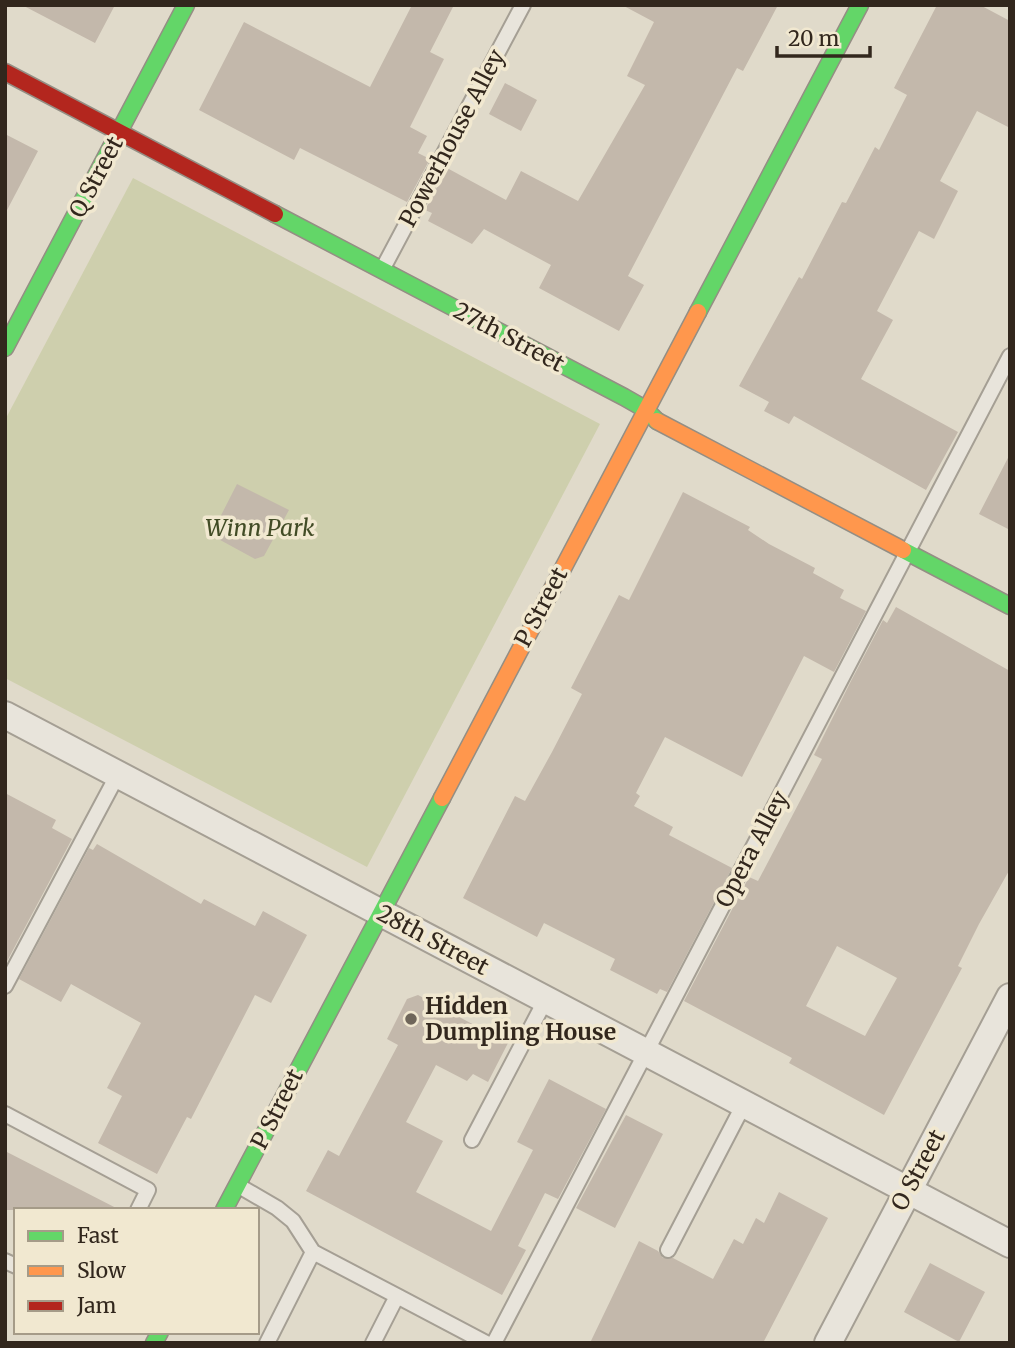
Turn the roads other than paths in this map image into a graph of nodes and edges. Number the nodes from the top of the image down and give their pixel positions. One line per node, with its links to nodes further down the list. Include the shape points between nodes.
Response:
1 (186, 5): 5 (main road, Q Street)
2 (523, 5): 6 (lane, Powerhouse Alley)
3 (860, 5): 9 (main road, P Street)
4 (5, 72): 5 (main road, 27th Street)
5 (119, 132): 6 (main road, 27th Street); 7 (main road, Q Street)
6 (382, 271): 9 (main road, 27th Street)
7 (5, 348)
8 (1010, 356): 10 (lane, Opera Alley)
9 (645, 409): 10 (main road, 27th Street, via 659,423); 14 (main road, P Street)
10 (907, 552): 11 (main road, 27th Street); 18 (lane, Opera Alley)
11 (1010, 606)
12 (5, 715): 13 (street, 28th Street)
13 (118, 774): 14 (street, 28th Street); 15 (lane)
14 (380, 912): 17 (street, 28th Street); 22 (main road, P Street)
15 (5, 985)
16 (1010, 998): 23 (street, O Street)
17 (546, 999): 18 (street, 28th Street); 21 (lane)
18 (645, 1052): 19 (street, 28th Street); 33 (lane, Opera Alley)
19 (744, 1104): 23 (street, 28th Street); 27 (lane)
20 (5, 1114): 24 (lane, via 148,1189)
21 (472, 1140)
22 (238, 1185): 25 (main road, P Street); 28 (lane, via 293,1222)
23 (907, 1190): 26 (street, 28th Street); 34 (street, O Street)
24 (139, 1208)
25 (226, 1208)
26 (1010, 1244)
27 (668, 1250)
28 (313, 1252): 29 (lane); 30 (lane)
29 (397, 1296): 31 (lane); 32 (lane)
30 (267, 1343)
31 (373, 1343)
32 (486, 1343)
33 (494, 1343)
34 (828, 1343)

